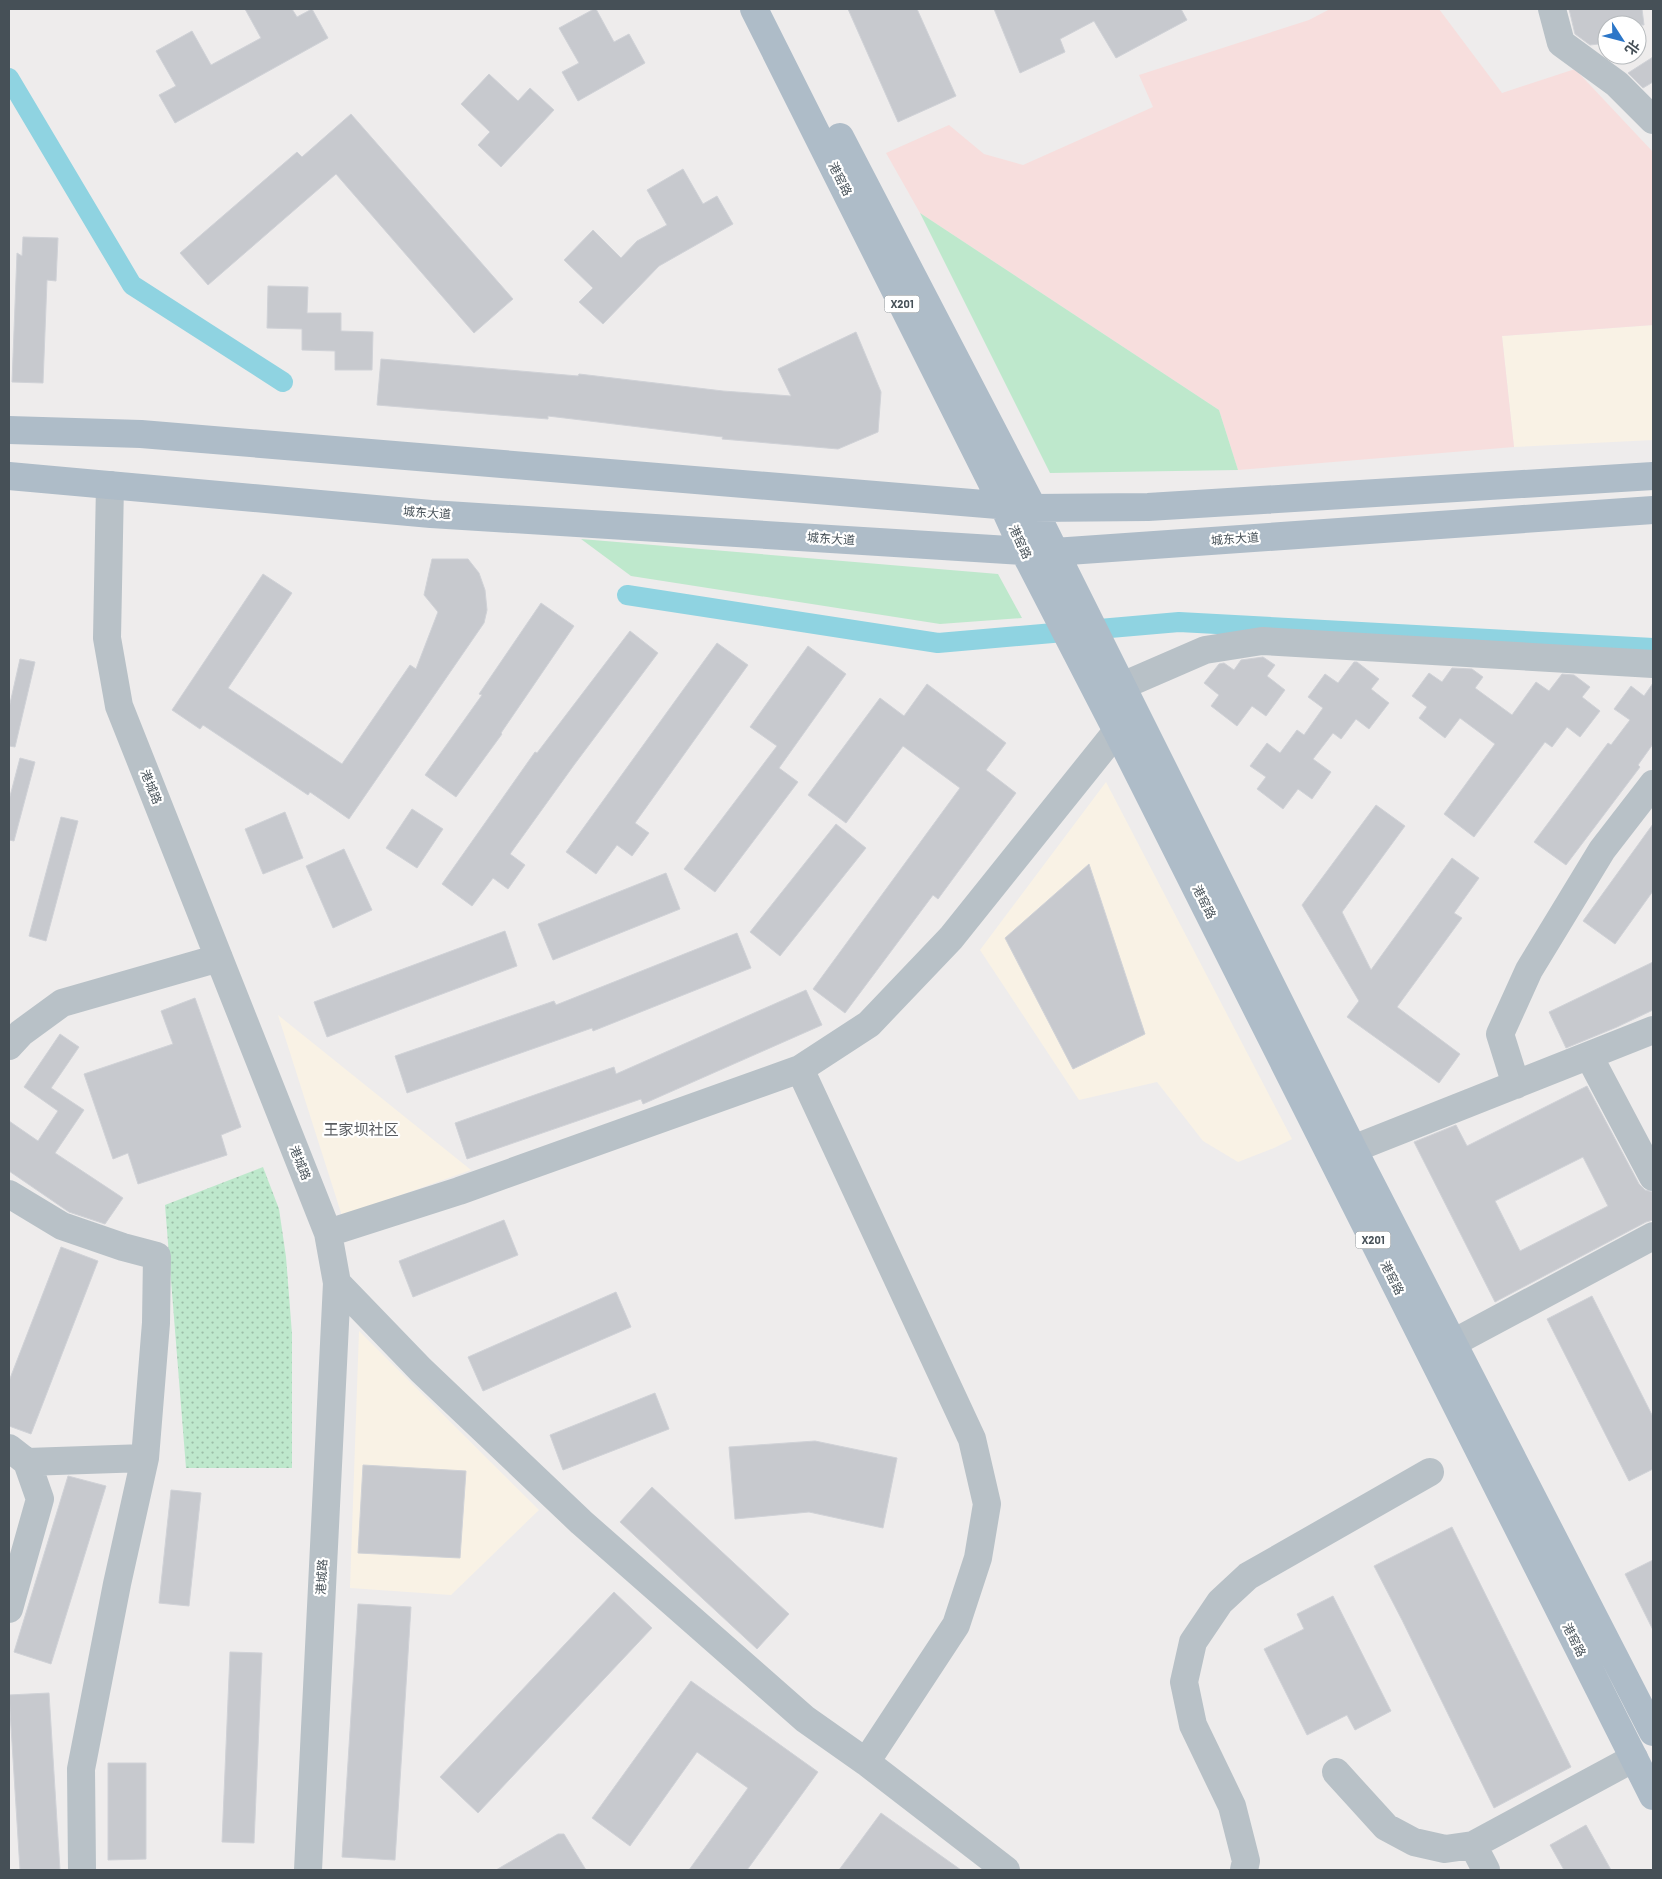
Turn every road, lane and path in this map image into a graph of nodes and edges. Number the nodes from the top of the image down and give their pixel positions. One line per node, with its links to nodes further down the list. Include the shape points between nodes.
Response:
1 (754, 9): 9 (main road, 港窑路 / X201)
2 (773, 9): 10 (main road, 港窑路 / X201)
3 (1552, 9): 4 (street, via 1561,44 1617,84)
4 (1653, 120)
5 (9, 430): 9 (main road, via 142,434)
6 (9, 476): 8 (main road, 城东大道)
7 (1653, 476): 10 (main road, via 1157,506)
8 (110, 485): 12 (main road, 城东大道, via 431,514); 19 (street, 港城路, via 107,638 119,706)
9 (1004, 507): 10 (main road); 12 (main road, 港窑路 / X201)
10 (1033, 508): 13 (main road, 港窑路 / X201)
11 (1653, 510): 13 (main road, 城东大道)
12 (1024, 551): 13 (main road, 城东大道); 14 (main road, 港窑路 / X201)
13 (1054, 552): 14 (main road, 港窑路 / X201)
14 (1060, 594): 16 (main road, 港窑路 / X201)
15 (1653, 664): 16 (street, via 1262,641 1205,650)
16 (1110, 680): 17 (main road, 港窑路 / X201); 25 (main road, 港窑路 / X201)
17 (1117, 731): 23 (street, via 951,938 869,1024); 37 (main road, 港窑路 / X201)
18 (1653, 784): 24 (street, via 1602,850 1529,970 1500,1034)
19 (219, 958): 21 (street, via 62,1003 21,1033); 28 (street, 港城路)
20 (1653, 1030): 22 (street)
21 (9, 1046)
22 (1588, 1056): 24 (street); 26 (street)
23 (800, 1069): 28 (street, via 459,1191); 38 (street, via 972,1439 987,1504 978,1558 956,1625)
24 (1516, 1085): 25 (street)
25 (1353, 1149): 31 (main road, 港窑路 / X201)
26 (1653, 1177)
27 (9, 1194): 33 (street, via 62,1226 157,1256 156,1323)
28 (328, 1233): 30 (street, 港城路)
29 (1653, 1236): 31 (street)
30 (337, 1283): 38 (street, via 421,1370 581,1522 805,1720); 43 (street, 港城路)
31 (1453, 1343): 36 (main road, 港窑路 / X201)
32 (18, 1455): 33 (street); 35 (street, via 40,1499)
33 (145, 1458): 42 (street, via 81,1769)
34 (1430, 1472): 45 (street, via 1248,1576 1220,1602 1193,1642 1184,1682 1189,1708 1193,1725 1232,1806 1246,1861)
35 (9, 1609)
36 (1653, 1732)
37 (1634, 1758): 40 (main road, 港窑路 / X201); 41 (street)
38 (866, 1762): 44 (street)
39 (1336, 1772): 41 (street, via 1386,1826 1414,1842 1444,1849)
40 (1653, 1796)
41 (1473, 1845): 46 (street)
42 (82, 1870)
43 (308, 1870)
44 (1006, 1870)
45 (1244, 1870)
46 (1486, 1870)

